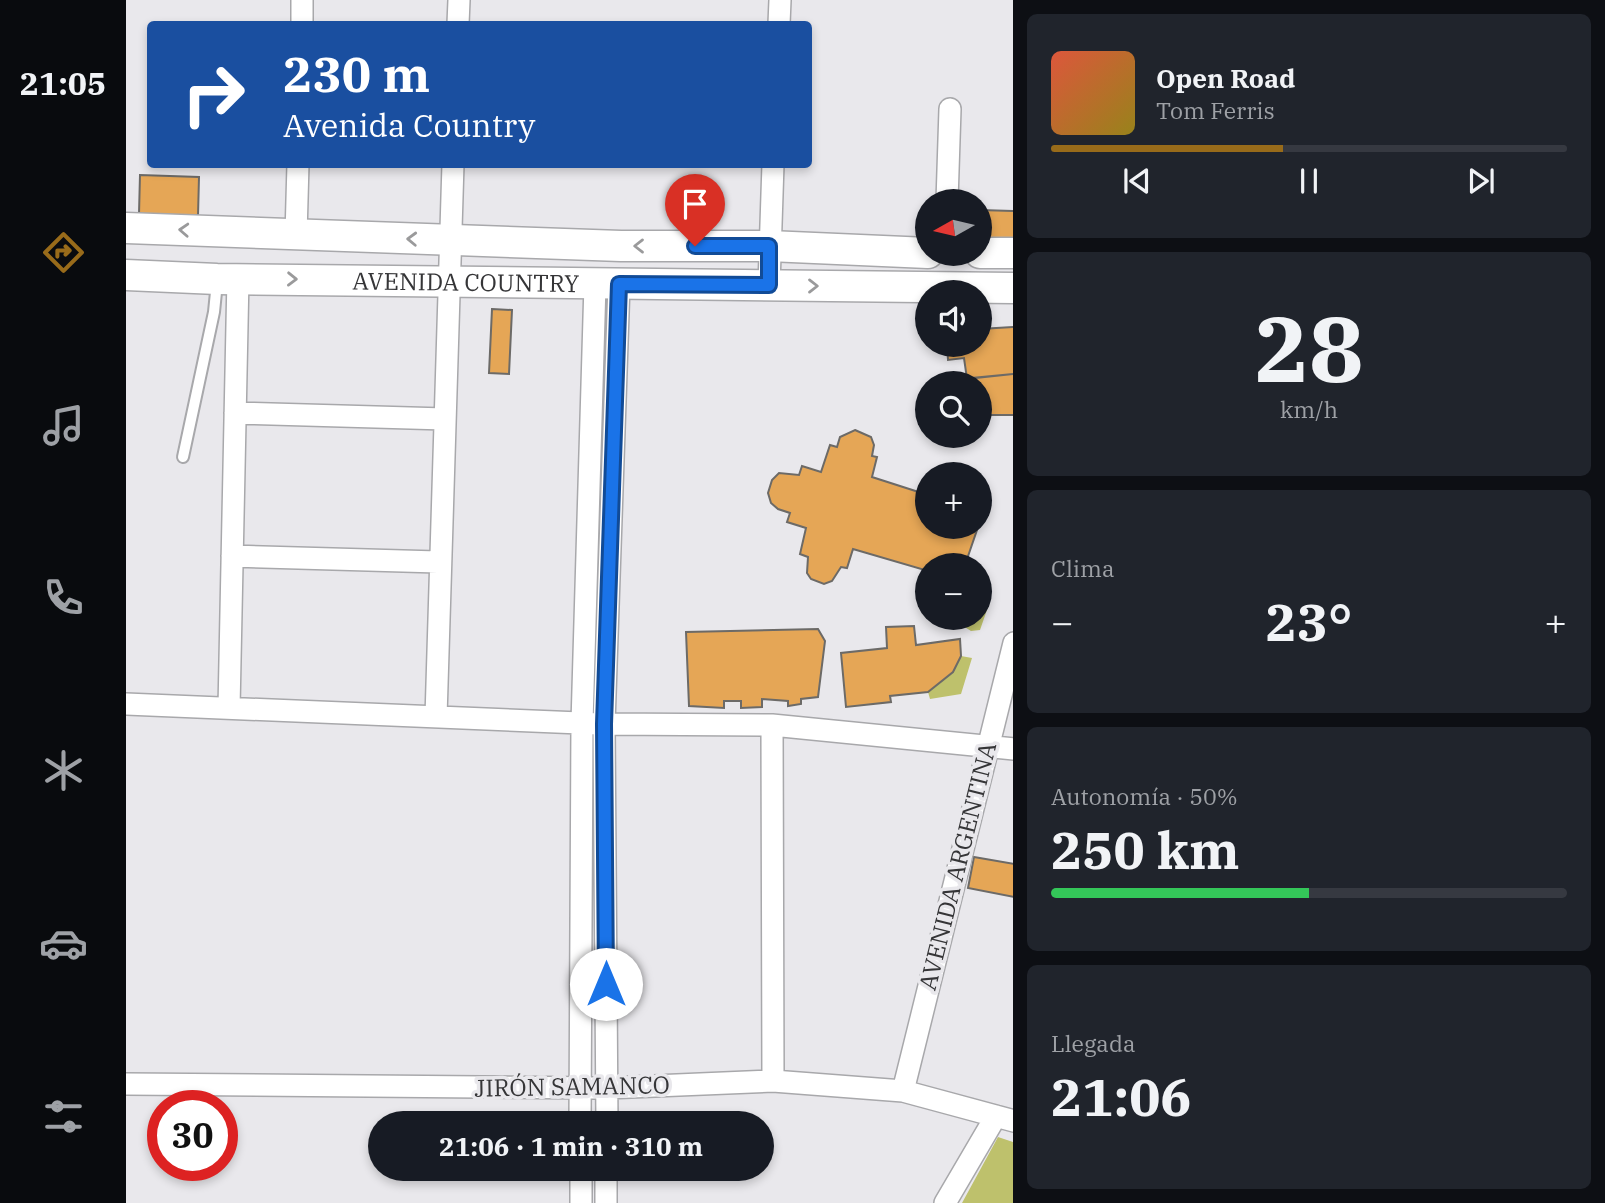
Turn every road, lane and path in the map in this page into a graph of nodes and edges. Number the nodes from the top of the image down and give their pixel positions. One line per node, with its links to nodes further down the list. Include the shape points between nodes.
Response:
1 (302, 0): 4 (street)
2 (459, 0): 5 (street)
3 (780, 0): 6 (street)
4 (302, 21)
5 (458, 21)
6 (779, 21)
7 (950, 108): 11 (street)
8 (298, 168): 13 (street)
9 (453, 168): 14 (street)
10 (773, 168): 15 (street)
11 (947, 189)
12 (126, 228): 13 (main road, AVENIDA COUNTRY, one-way to 12)
13 (296, 235): 14 (main road, AVENIDA COUNTRY, one-way to 13)
14 (450, 241): 15 (main road, AVENIDA COUNTRY, one-way to 14); 21 (street)
15 (769, 246): 16 (main road, AVENIDA COUNTRY); 23 (street)
16 (915, 252)
17 (992, 253): 18 (main road)
18 (1013, 253)
19 (126, 275): 20 (main road, AVENIDA COUNTRY)
20 (227, 278): 21 (main road, AVENIDA COUNTRY, one-way to 21); 25 (street); 27 (lane, via 214,312)
21 (450, 282): 22 (main road, AVENIDA COUNTRY); 26 (street)
22 (607, 284): 23 (main road, AVENIDA COUNTRY); 34 (street); 35 (street)
23 (769, 285): 24 (main road, AVENIDA COUNTRY, one-way to 24)
24 (1013, 288)
25 (235, 413): 26 (street); 28 (street)
26 (445, 419): 29 (street)
27 (183, 457)
28 (232, 556): 29 (street); 32 (street)
29 (438, 562): 33 (street)
30 (1013, 643): 37 (street, AVENIDA ARGENTINA)
31 (126, 704): 32 (street)
32 (229, 708): 33 (street)
33 (436, 717): 34 (street)
34 (582, 723): 35 (street); 41 (street)
35 (604, 724): 36 (street); 42 (street)
36 (772, 725): 37 (street); 39 (street)
37 (986, 744): 38 (street); 43 (street, AVENIDA ARGENTINA)
38 (1013, 749)
39 (774, 1081): 42 (street, JIRÓN SAMANCO); 43 (street, JIRÓN SAMANCO)
40 (126, 1084): 41 (street, JIRÓN SAMANCO)
41 (580, 1088): 42 (street, JIRÓN SAMANCO); 44 (street)
42 (607, 1088): 45 (street)
43 (903, 1091): 46 (street, JIRÓN SAMANCO)
44 (580, 1111)
45 (607, 1111)
46 (1005, 1119): 51 (street)
47 (581, 1181): 49 (street)
48 (607, 1181): 50 (street)
49 (581, 1203)
50 (606, 1203)
51 (945, 1203)

